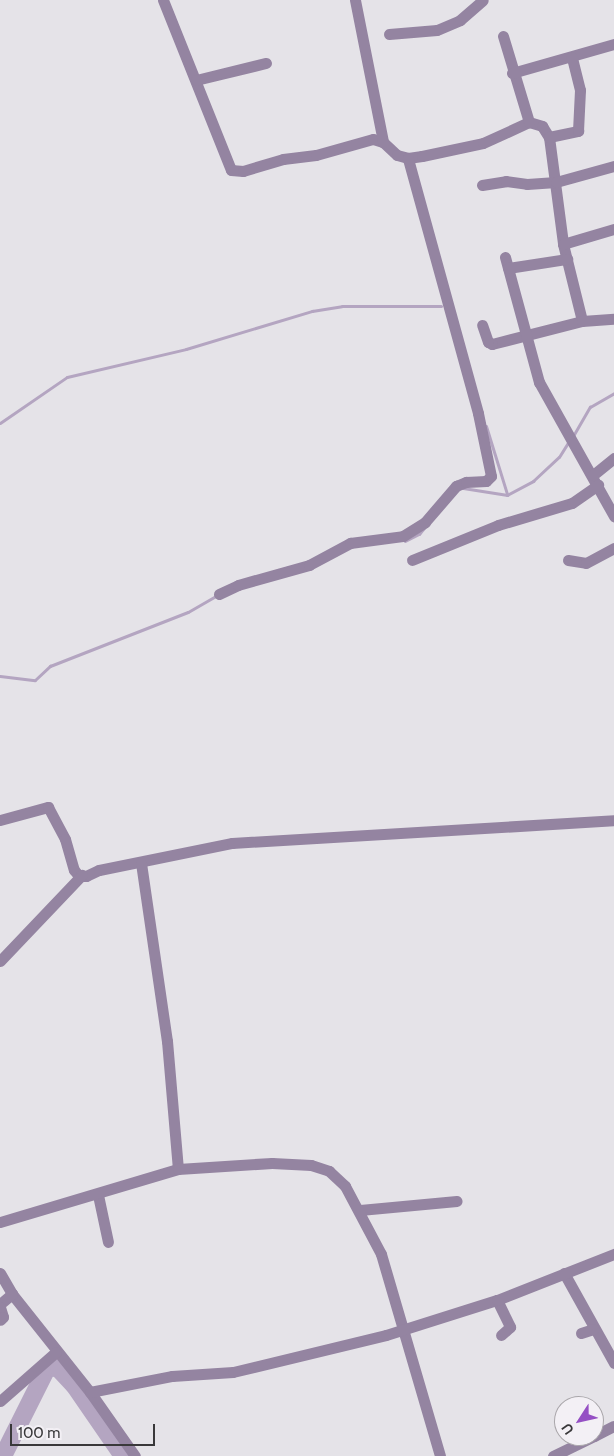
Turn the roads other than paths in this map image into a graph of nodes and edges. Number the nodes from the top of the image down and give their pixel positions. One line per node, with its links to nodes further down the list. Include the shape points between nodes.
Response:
1 (164, 0): 10 (street)
2 (355, 0): 13 (street)
3 (483, 0): 4 (street, via 460,20 437,30)
4 (389, 34)
5 (503, 36): 9 (street)
6 (614, 44): 7 (street)
7 (572, 57): 9 (street); 12 (street, via 580,90 578,131)
8 (266, 64): 10 (street)
9 (512, 73): 11 (street)
10 (196, 80): 13 (street, via 231,170 242,171 283,159 331,152 366,140)
11 (529, 122): 12 (street, via 538,123); 14 (street, via 483,143)
12 (549, 136): 16 (street)
13 (383, 142): 14 (street, via 397,155)
14 (408, 158): 31 (street, via 478,413 491,476 486,481 456,486 428,518 404,536 350,543 309,565 238,585)
15 (614, 166): 16 (street)
16 (556, 182): 17 (street, via 527,184 506,181); 19 (street)
17 (482, 185)
18 (614, 229): 19 (street)
19 (563, 244): 20 (street)
20 (567, 259): 22 (street); 24 (street, via 507,262)
21 (614, 319): 22 (street)
22 (582, 321): 24 (street)
23 (482, 325): 24 (street, via 488,342 492,344)
24 (526, 337): 26 (street, via 539,382)
25 (614, 458): 26 (street)
26 (595, 480): 27 (street); 29 (street, via 572,503 498,525)
27 (614, 516)
28 (614, 548): 30 (street, via 586,563)
29 (412, 560)
30 (568, 560)
31 (219, 594)
32 (0, 820): 35 (street, via 48,807 65,839 74,870)
33 (614, 820): 34 (street, via 356,833 232,844)
34 (140, 863): 35 (street); 37 (street, via 167,1041)
35 (82, 875): 36 (street)
36 (0, 961)
37 (178, 1169): 38 (street); 40 (street, via 311,1164 329,1171 345,1186)
38 (98, 1195): 41 (street, via 73,1199); 42 (street)
39 (457, 1201): 40 (street)
40 (360, 1210): 51 (street, via 381,1254)
41 (0, 1222)
42 (108, 1242)
43 (614, 1254): 45 (street)
44 (0, 1272): 46 (street)
45 (564, 1272): 47 (street); 50 (street)
46 (12, 1294): 48 (street); 54 (street)
47 (497, 1300): 51 (street); 53 (street, via 510,1329)
48 (0, 1305): 49 (street, via 4,1316)
49 (0, 1320)
50 (593, 1328): 52 (street); 55 (street)
51 (404, 1331): 56 (street, via 233,1372 172,1376); 60 (street)
52 (581, 1333)
53 (501, 1335)
54 (56, 1352): 56 (street); 57 (street)
55 (614, 1363)
56 (90, 1392): 59 (street)
57 (0, 1401)
58 (574, 1446): 61 (street)
59 (135, 1456)
60 (440, 1456)
61 (553, 1456)

